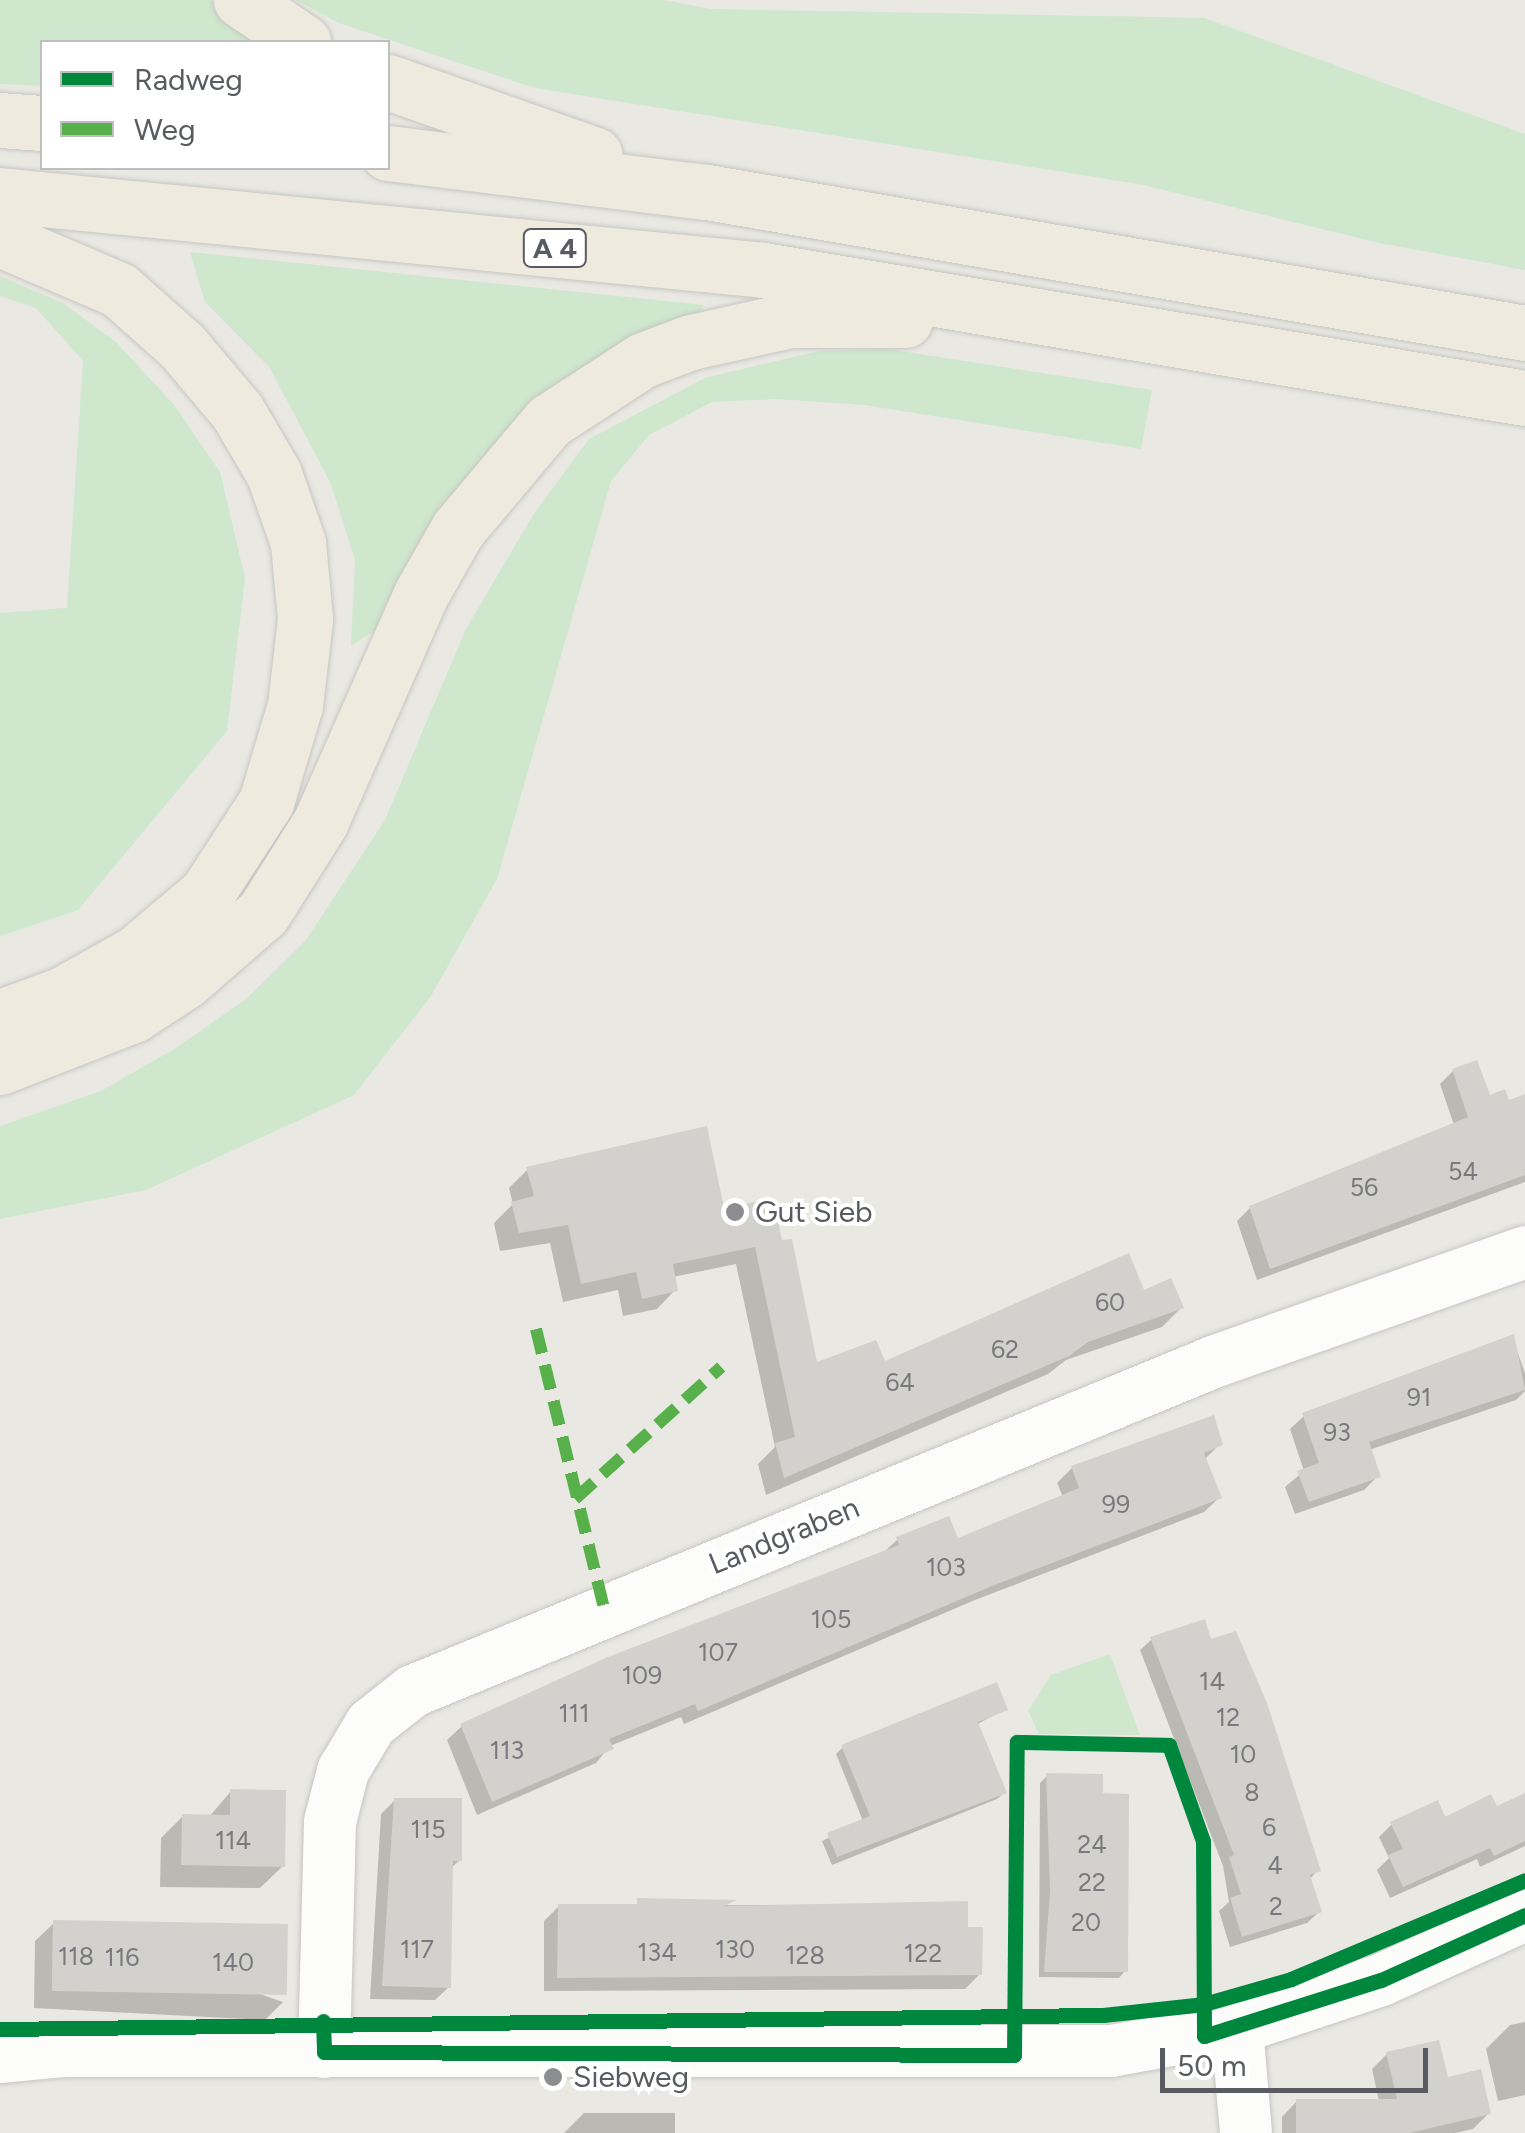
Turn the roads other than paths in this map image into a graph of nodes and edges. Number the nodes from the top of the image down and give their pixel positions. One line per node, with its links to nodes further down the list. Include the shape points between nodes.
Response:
1 (240, 0): 2 (highway)
2 (300, 40)
3 (390, 83): 7 (highway)
4 (0, 120): 5 (highway)
5 (40, 123)
6 (390, 153): 7 (highway)
7 (708, 192): 11 (highway)
8 (0, 195): 10 (highway, A 4, via 762,270)
9 (0, 239): 13 (highway, via 119,290 182,346 238,411 274,474 298,544 305,619 295,706 266,802 207,893 124,960)
10 (1107, 324): 12 (highway, A 4); 14 (highway, via 790,320 691,342 592,389 511,459 458,529 320,823 262,913 184,981 132,1014)
11 (1525, 332)
12 (1525, 398)
13 (0, 1018)
14 (0, 1067)
15 (1525, 1252): 18 (street, Landgraben, via 1216,1362 413,1692 371,1724 338,1788 330,1822)
16 (1525, 1915): 17 (street, via 1381,1980)
17 (1238, 2028): 18 (street, via 1112,2051 1014,2055); 20 (street)
18 (324, 2052): 19 (street, via 62,2051)
19 (0, 2057)
20 (1246, 2133)

